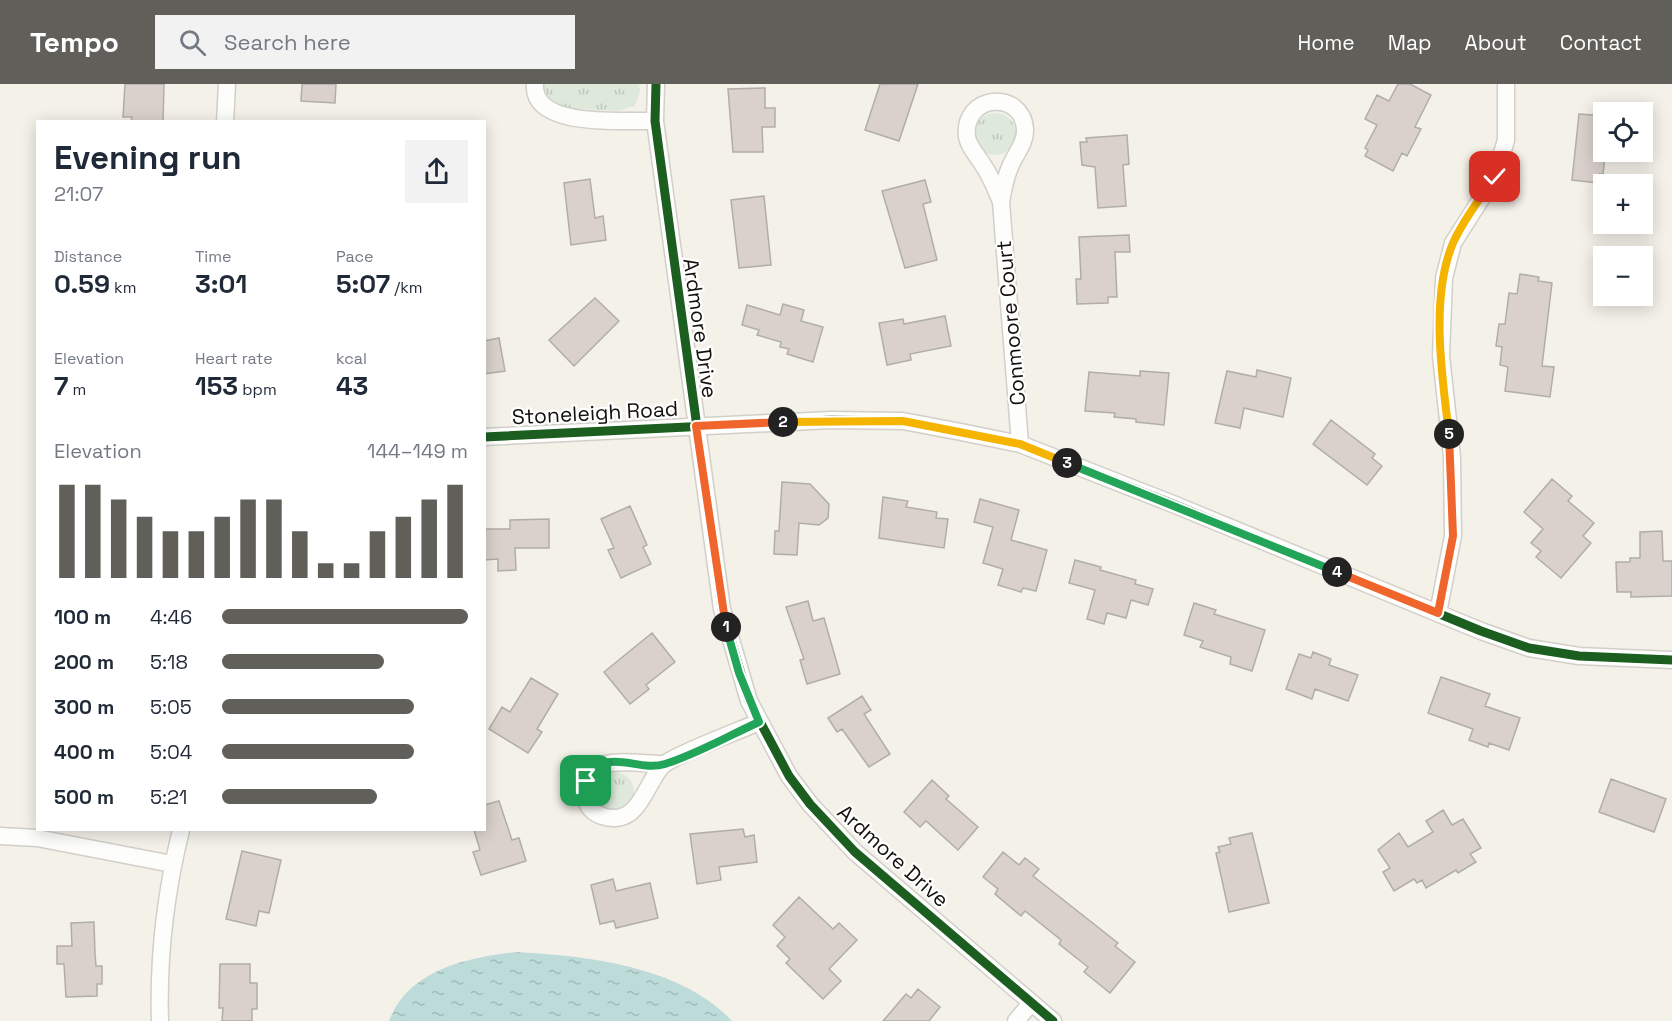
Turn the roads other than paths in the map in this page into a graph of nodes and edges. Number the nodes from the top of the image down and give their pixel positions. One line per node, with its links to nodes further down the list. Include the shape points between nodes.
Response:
1 (227, 84): 5 (street)
2 (534, 84): 6 (street, via 540,104 550,113)
3 (656, 84): 6 (street, Ardmore Drive)
4 (1506, 84): 11 (street, via 1506,140 1495,177 1453,243 1444,278 1441,356 1452,457 1453,536)
5 (225, 120)
6 (655, 121): 8 (street, Ardmore Drive)
7 (1001, 202): 7 (street, Conmoore Court, via 1005,178 1021,148 1025,128 1018,110 1004,102 987,102 972,112 967,140); 10 (street, Conmoore Court)
8 (696, 426): 9 (street, Stoneleigh Road); 10 (street, Stoneleigh Road, via 903,421); 13 (street, Ardmore Drive, via 722,609 739,673)
9 (486, 437)
10 (1020, 444): 11 (street, Stoneleigh Road)
11 (1438, 613): 12 (street, Stoneleigh Road, via 1529,648 1579,656)
12 (1672, 660)
13 (759, 722): 14 (street); 18 (street, Ardmore Drive, via 789,776 855,852)
14 (664, 764): 14 (street, via 631,813 608,818 589,808 586,781 596,768 620,761)
15 (181, 831): 17 (street)
16 (0, 836): 17 (street, via 58,842)
17 (172, 864): 19 (street)
18 (1031, 1003): 20 (street); 21 (street, Ardmore Drive)
19 (160, 1021)
20 (1016, 1021)
21 (1053, 1021)

